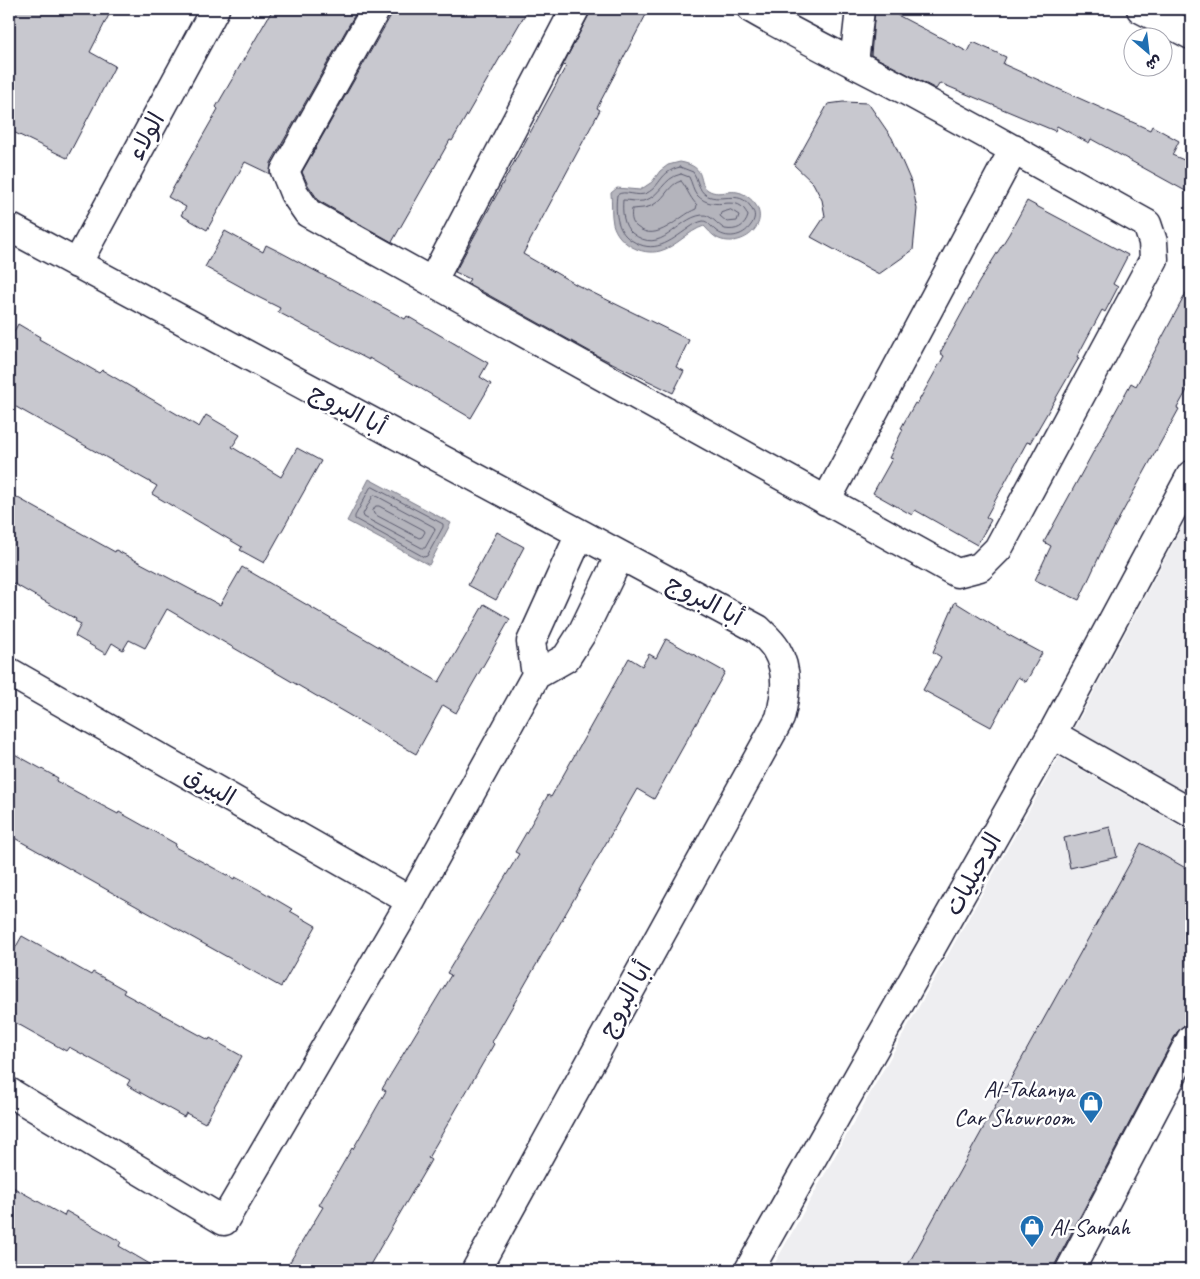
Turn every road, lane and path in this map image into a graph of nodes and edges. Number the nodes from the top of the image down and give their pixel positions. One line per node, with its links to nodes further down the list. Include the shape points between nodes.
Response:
1 (215, 9): 12 (street, الولاء)
2 (376, 9): 13 (street, via 285,171 294,193 308,213)
3 (576, 9): 13 (street)
4 (752, 9): 7 (street)
5 (860, 9): 9 (street)
6 (1141, 9): 8 (street)
7 (795, 21): 9 (street)
8 (1191, 35)
9 (854, 63): 10 (street)
10 (1014, 148): 15 (street); 15 (street, via 1147,224 1154,259 998,549 980,567 957,573)
11 (9, 227): 12 (street, أبا البروج)
12 (77, 264): 16 (street, أبا البروج)
13 (432, 282): 15 (street)
14 (1191, 476): 20 (street, الدحيليات)
15 (826, 501)
16 (580, 534): 17 (street, أبا البروج); 19 (street, via 531,642)
17 (620, 555): 19 (street, via 582,633 566,658); 25 (street, أبا البروج, via 758,629 776,649 784,670 786,693 780,718)
18 (9, 672): 22 (street, البيرق)
19 (536, 675): 22 (street)
20 (1052, 734): 21 (street); 26 (street, الدحيليات)
21 (1191, 812)
22 (411, 901): 24 (street, via 224,1221)
23 (1191, 1039): 27 (street)
24 (9, 1092)
25 (476, 1270)
26 (749, 1270)
27 (1070, 1270)

